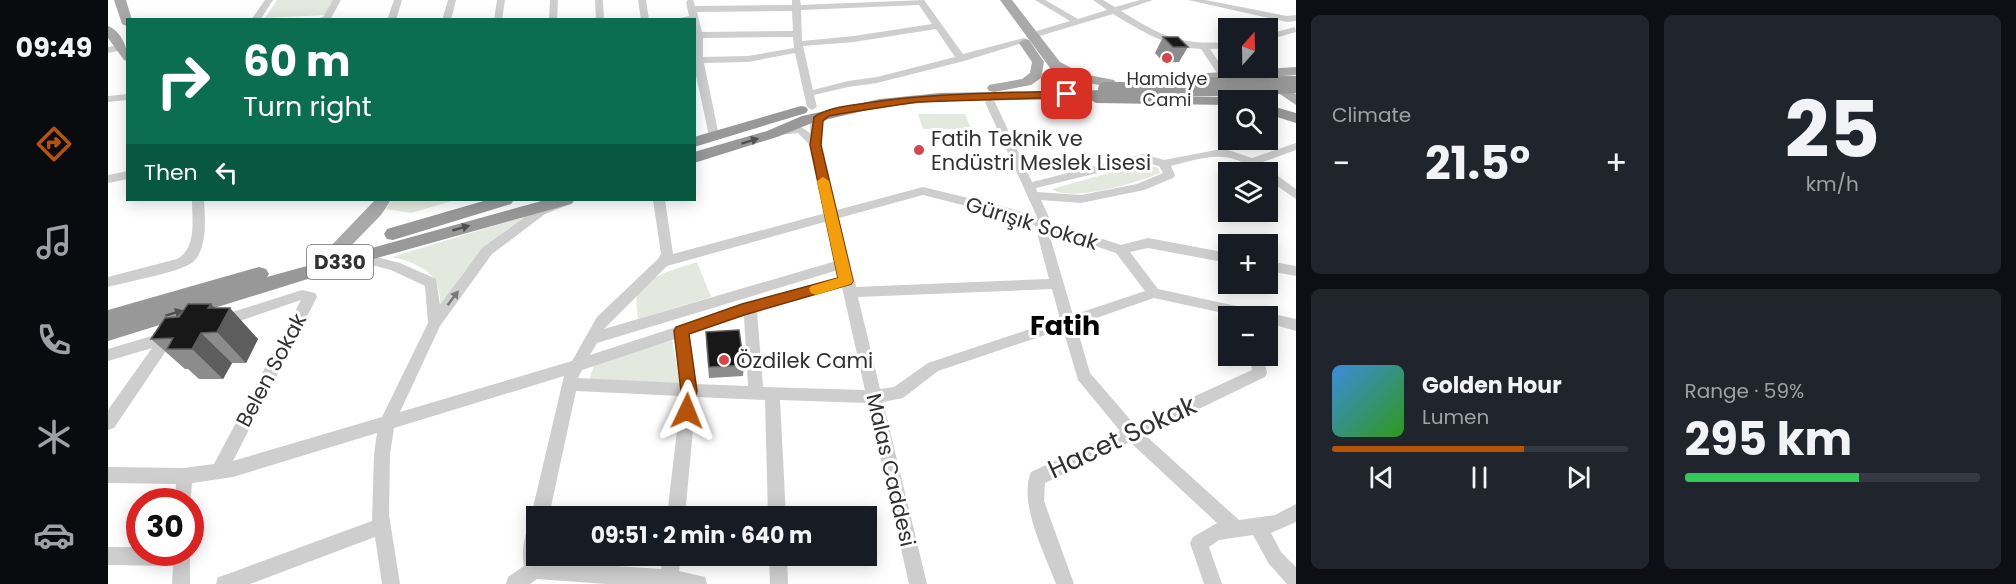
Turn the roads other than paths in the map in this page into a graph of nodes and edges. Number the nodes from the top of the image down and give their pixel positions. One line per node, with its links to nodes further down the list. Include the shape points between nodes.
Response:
1 (120, 0): 20 (main road)
2 (269, 0): 21 (street)
3 (337, 0): 22 (street)
4 (398, 0): 23 (street)
5 (452, 0): 24 (street)
6 (501, 0): 25 (street)
7 (554, 0): 26 (street)
8 (599, 0): 27 (street)
9 (642, 0): 28 (street)
10 (994, 0): 38 (main road)
11 (1006, 0): 38 (main road)
12 (1039, 0): 31 (street)
13 (1097, 0): 19 (street)
14 (1149, 0): 19 (street)
15 (1192, 0): 30 (street)
16 (921, 1): 17 (street); 33 (street)
17 (796, 4): 18 (street); 39 (street)
18 (692, 9): 29 (street)
19 (1115, 11): 31 (street); 41 (street, via 1156,38)
20 (126, 18)
21 (256, 18)
22 (327, 18)
23 (392, 18)
24 (447, 18)
25 (498, 18)
26 (553, 18)
27 (600, 18)
28 (645, 18)
29 (678, 18)
30 (1292, 19): 35 (street)
31 (1078, 22): 38 (street)
32 (696, 26): 37 (street)
33 (938, 26): 39 (street); 43 (street)
34 (108, 30): 42 (main road)
35 (1296, 30): 36 (street)
36 (1278, 34)
37 (698, 35): 39 (street); 44 (street)
38 (1029, 38): 43 (street); 45 (main road); 46 (main road)
39 (798, 43): 44 (street, via 748,59); 60 (street)
40 (1218, 46): 41 (street)
41 (1204, 47): 48 (street, via 1222,74)
42 (119, 52)
43 (961, 59): 60 (street, via 848,84)
44 (697, 65): 64 (street)
45 (1039, 65): 46 (main road, via 1046,75 1057,78 1062,74); 55 (main road, via 1031,80)
46 (1055, 65): 52 (main road)
47 (1296, 71): 48 (main road)
48 (1218, 79): 49 (highway); 52 (highway); 53 (highway)
49 (1269, 80): 50 (highway); 59 (main road)
50 (1296, 80)
51 (1296, 86): 52 (highway, bridge)
52 (1107, 89): 54 (highway); 55 (highway)
53 (1259, 90)
54 (1296, 92)
55 (995, 95): 58 (highway); 60 (highway); 74 (street)
56 (126, 97): 57 (street)
57 (108, 99)
58 (1218, 101)
59 (1296, 101)
60 (815, 105): 63 (highway); 64 (highway); 66 (street, Malas Caddesi)
61 (1278, 112): 62 (highway)
62 (1296, 118)
63 (772, 134): 66 (street, via 800,129); 68 (highway, one-way to 63)
64 (714, 136): 65 (highway)
65 (696, 141)
66 (816, 145): 82 (street, Malas Caddesi)
67 (1296, 146): 69 (street)
68 (696, 157)
69 (1253, 162): 70 (street, via 1215,152)
70 (1164, 164): 74 (street, via 1143,158); 74 (street, via 1168,175 1140,188 1081,199)
71 (126, 175): 72 (street)
72 (108, 179)
73 (1278, 183): 75 (street)
74 (1032, 191): 83 (street, via 1042,217)
75 (1296, 195)
76 (198, 201): 92 (street, via 193,255 186,261)
77 (382, 201): 85 (main road)
78 (503, 201): 85 (highway, D330)
79 (563, 201): 87 (highway, D330, one-way to 79)
80 (565, 201): 100 (street, one-way to 80, via 487,251 540,212)
81 (659, 201): 88 (street, via 666,254)
82 (834, 216): 83 (street, Gürışık Sokak, via 923,191 1005,211); 88 (street, Gürışık Sokak); 89 (street, Malas Caddesi)
83 (1040, 224): 84 (street, Gürışık Sokak); 93 (street)
84 (1121, 250): 86 (street, Gürışık Sokak, via 1148,243); 95 (street)
85 (335, 252): 101 (highway, D330)
86 (1218, 256)
87 (357, 257): 100 (street, via 417,274 431,283); 101 (highway, D330, one-way to 87)
88 (663, 262): 107 (street, via 602,321)
89 (842, 264): 94 (street, Malas Caddesi); 107 (street)
90 (1278, 268): 91 (street)
91 (1296, 271)
92 (108, 282)
93 (1057, 284): 94 (street); 99 (street)
94 (847, 286): 96 (street); 114 (street, Malas Caddesi)
95 (1154, 293): 97 (street); 99 (street)
96 (750, 308): 105 (street); 113 (street)
97 (1218, 308)
98 (1278, 320): 103 (street)
99 (1068, 321): 114 (street, via 933,368 898,393); 117 (street, via 1083,376)
100 (435, 323): 116 (street)
101 (113, 324)
102 (209, 325): 118 (street, Belen Sokak, via 302,295 310,297)
103 (1296, 325)
104 (188, 331): 106 (street)
105 (681, 331): 109 (street); 112 (street)
106 (167, 338): 108 (street); 115 (street)
107 (592, 339): 109 (street)
108 (108, 355)
109 (576, 366): 111 (street); 116 (street)
110 (1258, 366): 117 (street, Hacet Sokak, via 1260,373)
111 (569, 384): 112 (street); 122 (street)
112 (689, 391): 113 (street); 123 (street)
113 (764, 394): 114 (street); 124 (street)
114 (875, 398): 144 (street, Malas Caddesi)
115 (108, 423)
116 (387, 423): 118 (street); 126 (street, via 381,454)
117 (1131, 432): 128 (street); 145 (street, Hacet Sokak, via 1037,478 1035,501)
118 (219, 471): 120 (street)
119 (108, 475): 120 (street)
120 (184, 476): 121 (street)
121 (184, 488)
122 (542, 506)
123 (677, 506)
124 (776, 506)
125 (1296, 513): 127 (street, via 1277,523)
126 (382, 526): 139 (street); 140 (street)
127 (1258, 526): 128 (street); 137 (street, via 1275,558)
128 (1236, 529): 146 (street, via 1216,532 1200,543)
129 (108, 556): 130 (street)
130 (126, 556)
131 (182, 566): 138 (street)
132 (533, 566): 135 (street)
133 (671, 566): 136 (street)
134 (778, 566): 143 (street)
135 (534, 570): 136 (street); 141 (street)
136 (669, 579): 142 (street)
137 (1296, 580)
138 (181, 584)
139 (225, 584)
140 (391, 584)
141 (515, 584)
142 (698, 584)
143 (778, 584)
144 (918, 584)
145 (1065, 584)
146 (1213, 584)

